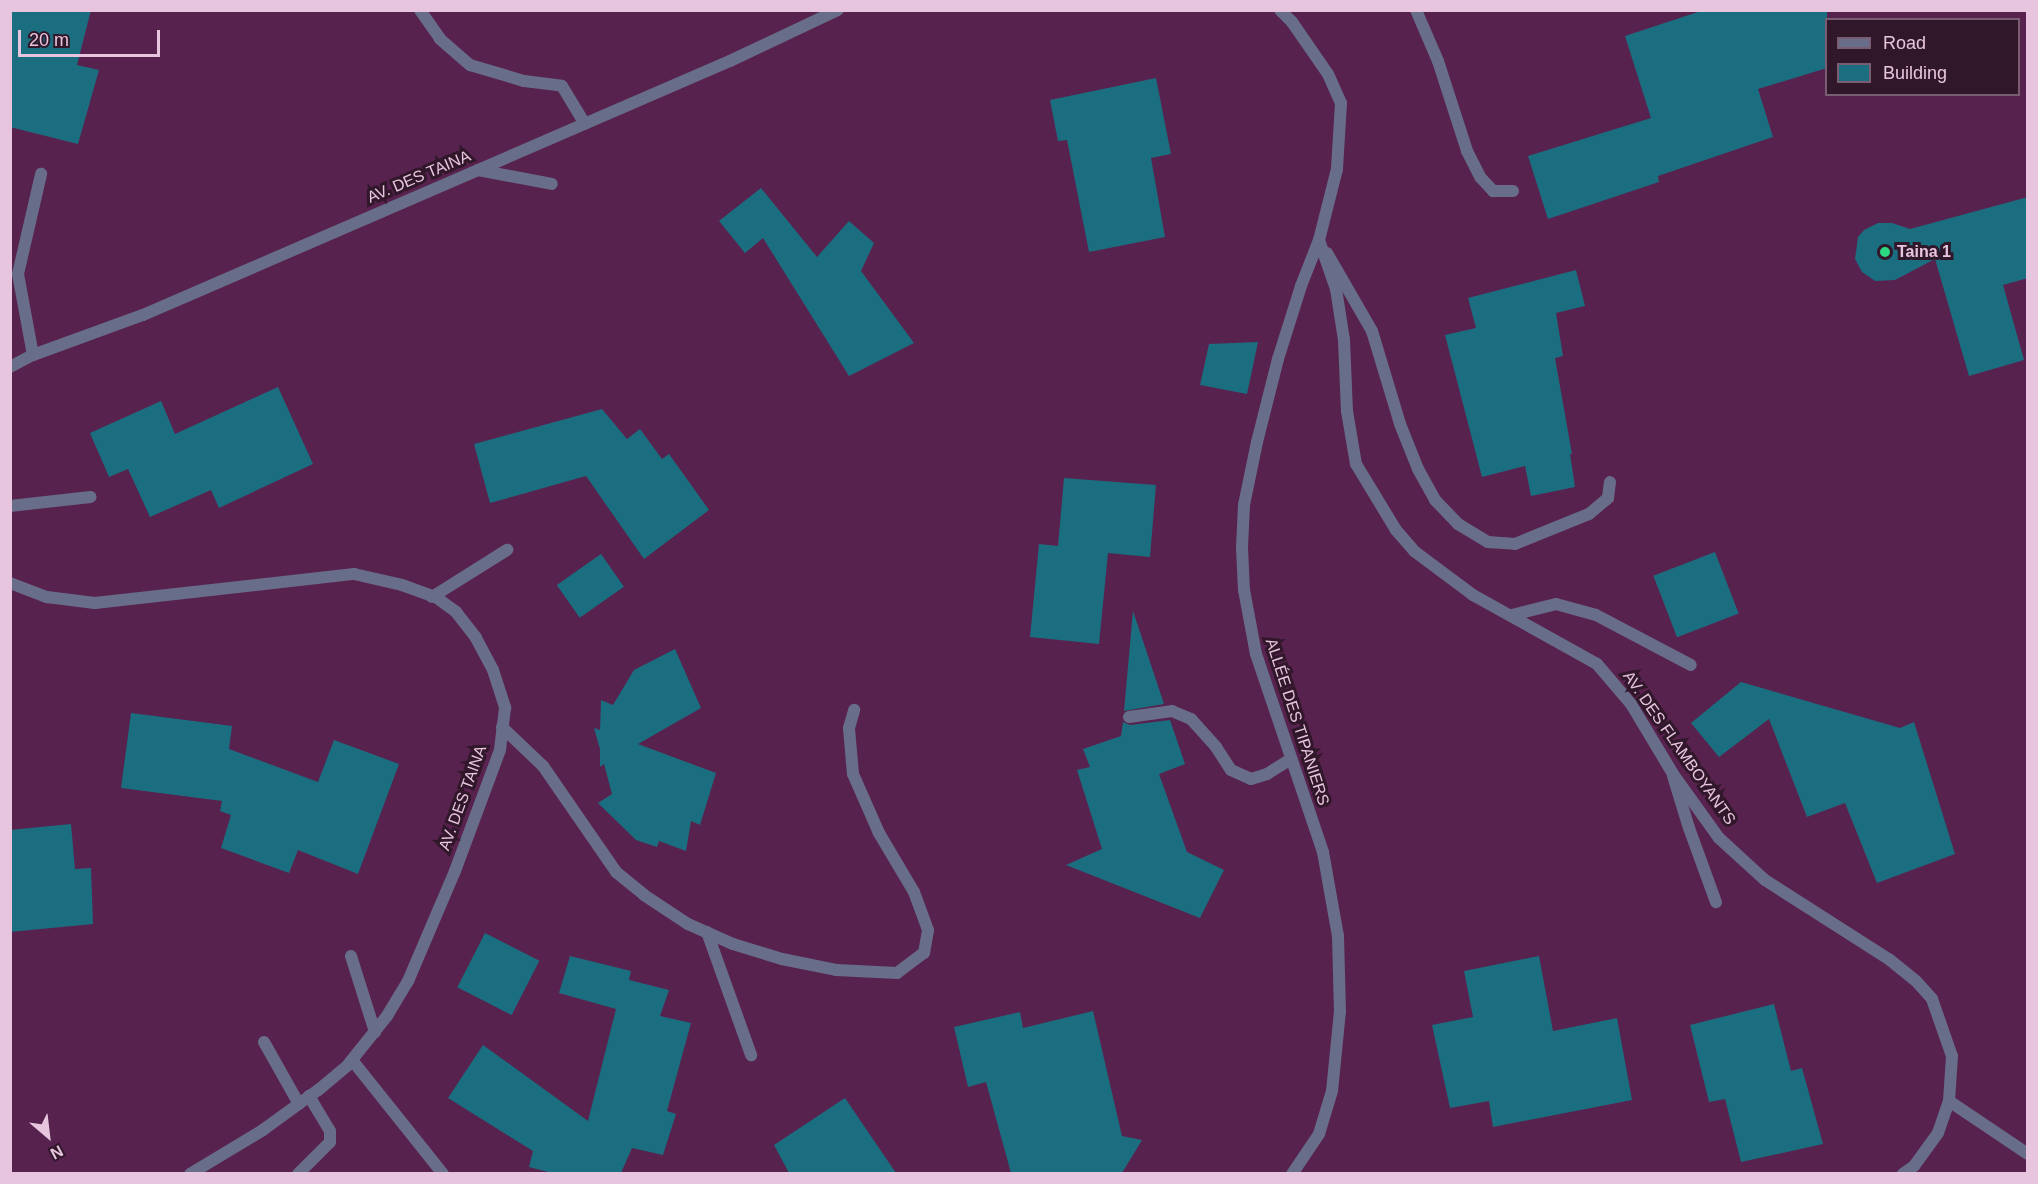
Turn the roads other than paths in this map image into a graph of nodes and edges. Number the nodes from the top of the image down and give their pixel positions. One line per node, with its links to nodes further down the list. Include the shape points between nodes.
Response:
1 (420, 10): 5 (street, via 440,39 470,65 524,81 562,86)
2 (838, 10): 5 (street, AV. DES TAINA)
3 (1280, 10): 10 (street, ALLÉE DES TIPANIERS, via 1293,22 1328,74 1341,103 1337,170)
4 (1416, 10): 9 (street, via 1438,61 1467,151 1481,178 1494,191)
5 (585, 124): 6 (street, AV. DES TAINA)
6 (478, 170): 8 (street); 11 (street, AV. DES TAINA, via 143,315)
7 (41, 174): 11 (street, via 18,274)
8 (552, 184)
9 (1513, 191)
10 (1319, 240): 13 (street, via 1372,331 1418,469 1435,500 1458,524 1488,542 1515,544 1590,514 1608,498); 19 (street, AV. DES FLAMBOYANTS, via 1338,299 1347,411 1356,464 1377,502 1414,551 1473,594); 24 (street, ALLÉE DES TIPANIERS, via 1285,338 1244,506 1245,590 1256,654)
11 (33, 355): 12 (street, AV. DES TAINA)
12 (10, 367)
13 (1610, 482)
14 (90, 497): 15 (street)
15 (10, 506)
16 (507, 550): 18 (street)
17 (10, 584): 18 (street, AV. DES TAINA, via 48,597 95,603 354,574 402,585)
18 (432, 597): 23 (street, AV. DES TAINA, via 456,612 476,638 493,670 505,708)
19 (1512, 615): 20 (street, via 1556,604 1596,615); 25 (street, AV. DES FLAMBOYANTS, via 1597,664 1631,704)
20 (1691, 665)
21 (854, 710): 27 (street, via 849,728 853,774 879,833 914,892 928,930 924,953 897,973 873,974 782,959)
22 (1129, 717): 24 (street, via 1172,711 1191,719 1231,770 1251,779)
23 (502, 727): 27 (street, via 543,766 616,872 644,896); 29 (street, AV. DES TAINA, via 500,750 442,900 408,981)
24 (1291, 759): 40 (street, ALLÉE DES TIPANIERS, via 1323,852 1338,936 1340,1011 1332,1091 1319,1134)
25 (1673, 774): 26 (street); 34 (street, AV. DES FLAMBOYANTS, via 1719,838 1765,880 1890,960 1932,999 1952,1056)
26 (1716, 902)
27 (707, 932): 31 (street)
28 (351, 956): 29 (street)
29 (375, 1032): 32 (street, AV. DES TAINA)
30 (264, 1042): 35 (street)
31 (751, 1055)
32 (351, 1060): 33 (street, AV. DES TAINA); 39 (street)
33 (309, 1096): 35 (street, AV. DES TAINA); 38 (street, via 330,1131 330,1142)
34 (1949, 1101): 36 (street); 41 (street, AV. DES FLAMBOYANTS, via 1938,1133 1914,1166)
35 (298, 1104): 37 (street, AV. DES TAINA, via 263,1130)
36 (2028, 1154)
37 (190, 1173)
38 (298, 1173)
39 (443, 1173)
40 (1292, 1173)
41 (1904, 1173)

